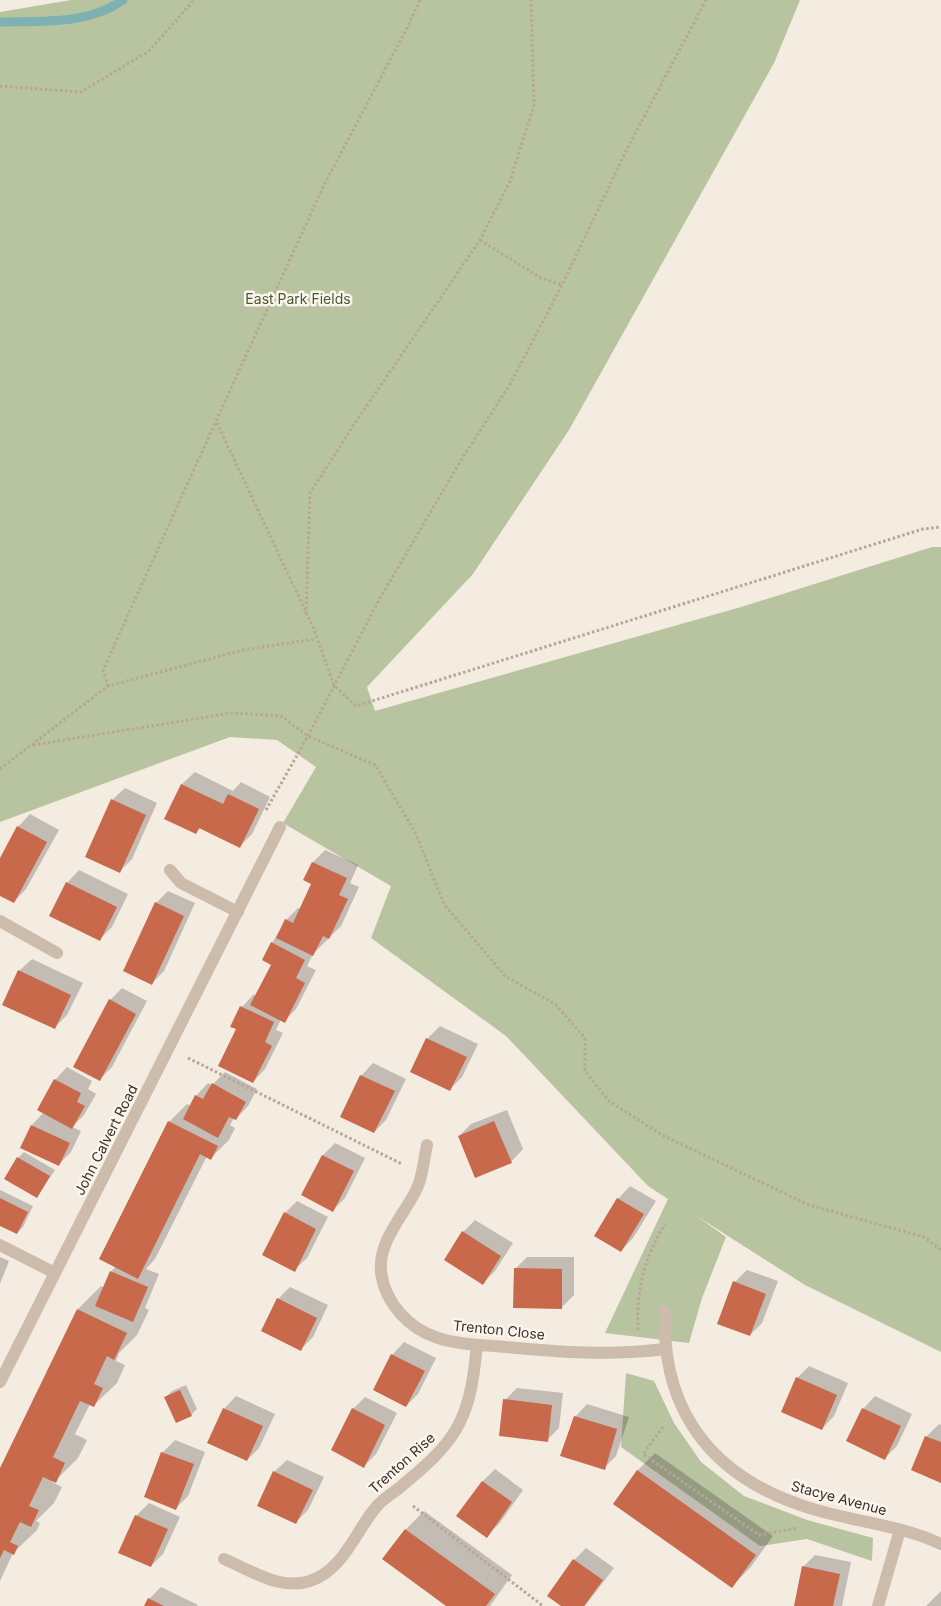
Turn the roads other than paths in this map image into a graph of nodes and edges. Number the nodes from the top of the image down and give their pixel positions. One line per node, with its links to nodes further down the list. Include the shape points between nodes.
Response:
1 (280, 827): 3 (street, John Calvert Road)
2 (170, 870): 3 (street, via 181,883)
3 (238, 912): 8 (street, John Calvert Road)
4 (0, 921): 5 (street)
5 (57, 953)
6 (427, 1145): 10 (street, Trenton Close, via 418,1186 393,1227 381,1272 398,1313 416,1328 438,1338)
7 (0, 1245): 8 (street)
8 (55, 1273): 12 (street, John Calvert Road)
9 (665, 1312): 11 (street, Stacye Avenue)
10 (477, 1345): 11 (street, Trenton Close, via 607,1353); 15 (street, Trenton Rise, via 472,1389 460,1422 427,1464 378,1505 334,1566 312,1581 285,1584)
11 (665, 1349): 13 (street, Stacye Avenue, via 680,1404 697,1433 744,1480 777,1497 814,1509)
12 (0, 1382)
13 (900, 1530): 14 (street, Stacye Avenue); 16 (street)
14 (941, 1544)
15 (224, 1559)
16 (878, 1606)

